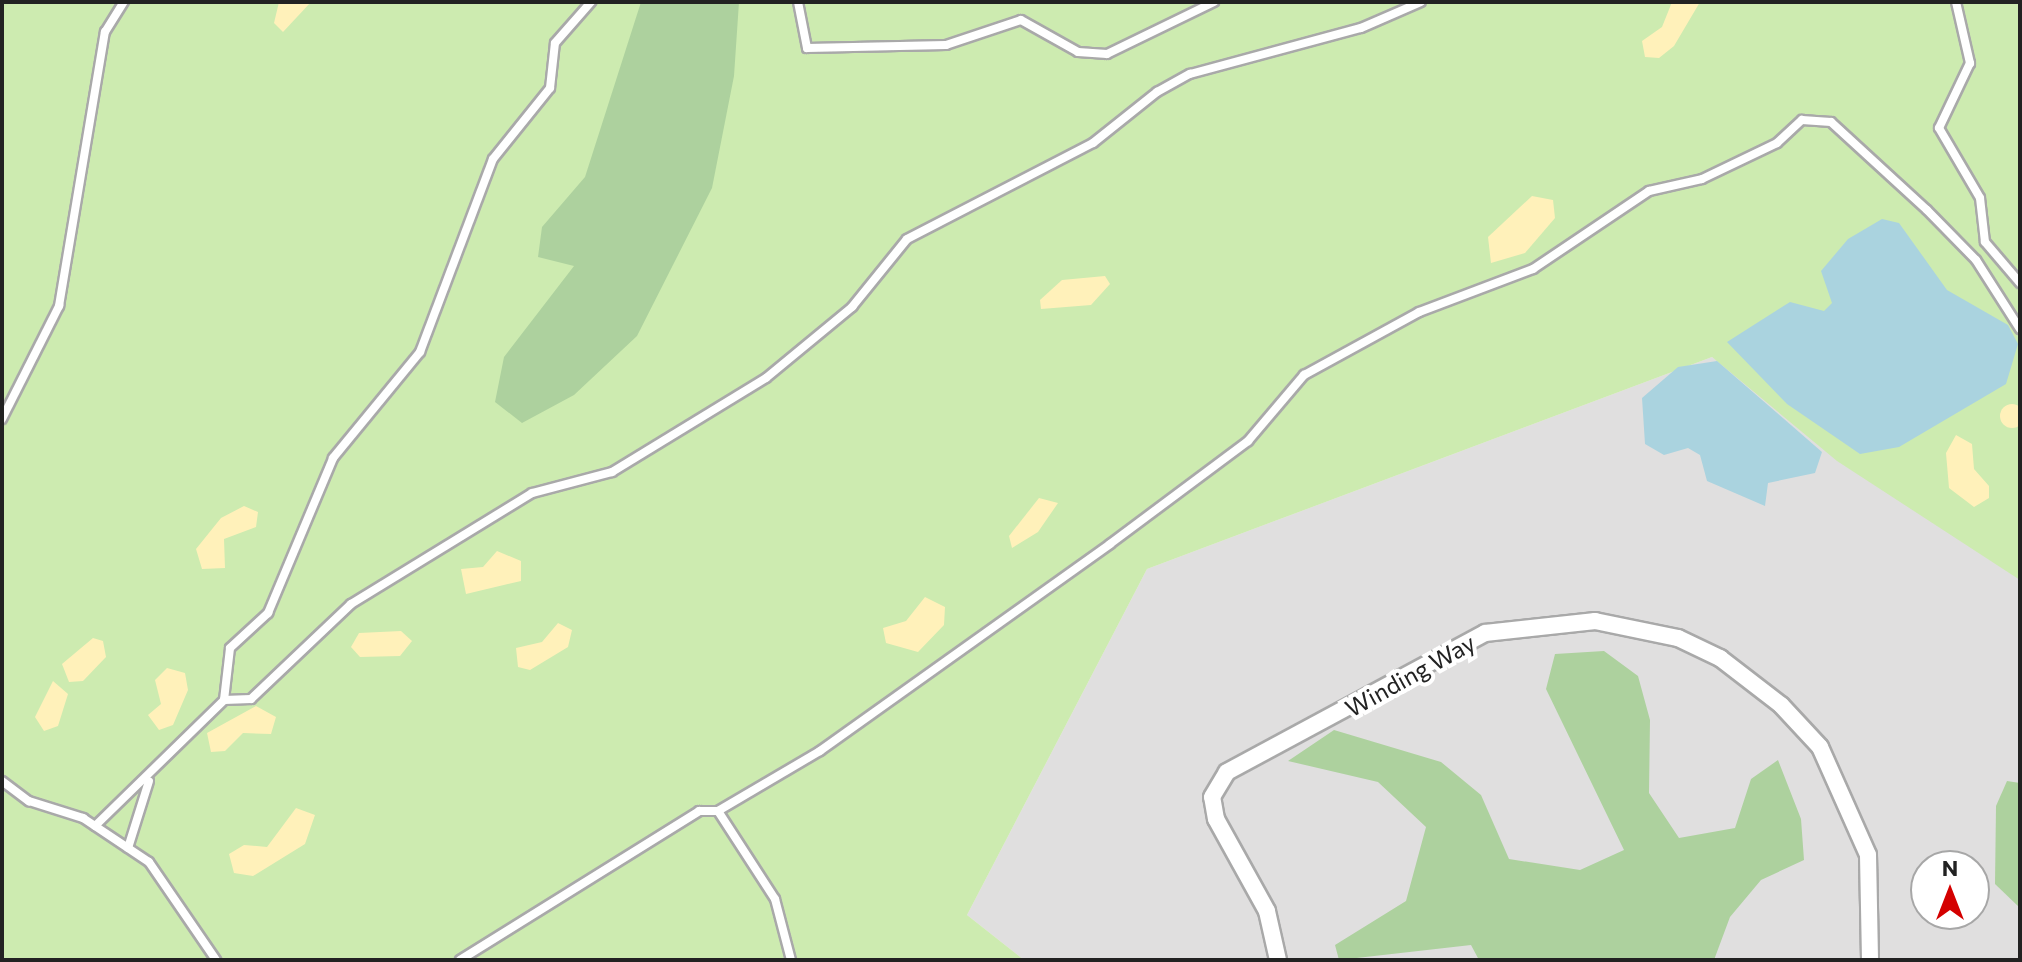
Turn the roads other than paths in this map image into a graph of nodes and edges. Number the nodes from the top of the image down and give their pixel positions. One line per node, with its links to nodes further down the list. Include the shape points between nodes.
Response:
1 (124, 2): 9 (lane, via 105,32 59,306)
2 (591, 2): 10 (lane, via 555,43 550,88 493,159 420,352 333,458 268,613 230,648)
3 (798, 2): 4 (lane, via 807,48 946,45 1021,20 1078,52 1107,54)
4 (1214, 2)
5 (1421, 2): 10 (lane, via 1361,28 1190,74 1157,92 1093,143 907,239 852,307 766,378 612,472 532,493 351,604 251,699)
6 (1956, 2): 7 (lane, via 1970,63 1939,128 1980,198 1985,242)
7 (2020, 283)
8 (2020, 329): 13 (lane, via 1976,260 1927,210 1831,122 1802,120 1777,143 1702,179 1649,191 1533,269 1419,312 1304,375 1248,441 1110,544 820,751)
9 (2, 419)
10 (224, 700): 11 (lane, via 181,738)
11 (150, 780): 14 (lane); 15 (lane)
12 (2, 781): 14 (lane, via 29,801)
13 (718, 811): 17 (lane, via 699,811); 18 (lane, via 775,899)
14 (95, 826): 15 (lane)
15 (128, 848): 16 (lane, via 149,862)
16 (216, 960)
17 (460, 960)
18 (791, 960)
19 (1278, 960): 20 (street, Winding Way, via 1267,911 1216,819 1212,797 1227,772 1485,633 1595,621 1678,638 1781,705 1832,765 1868,855)
20 (1870, 960)

